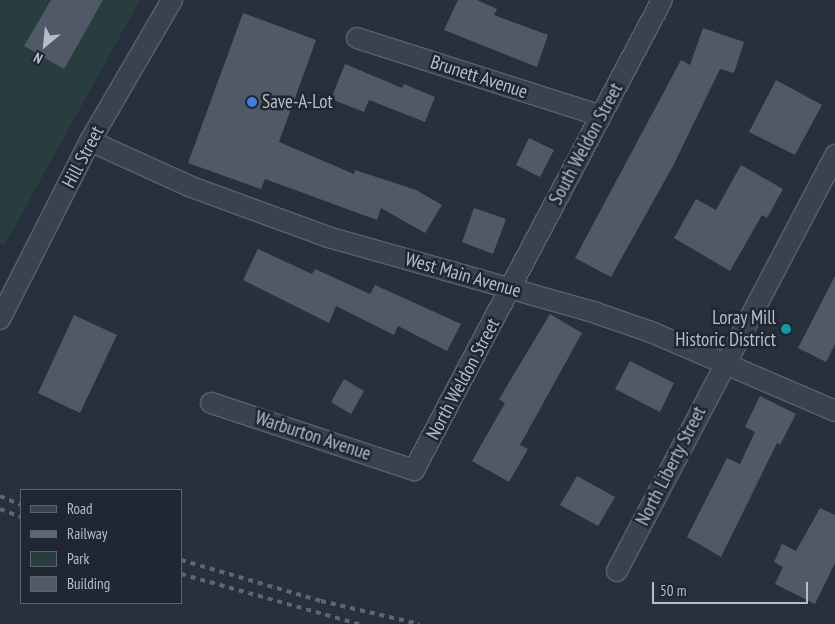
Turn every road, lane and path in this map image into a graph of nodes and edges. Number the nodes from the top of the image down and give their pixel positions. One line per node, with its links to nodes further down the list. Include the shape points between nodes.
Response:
1 (172, 0): 5 (street, Hill Street)
2 (662, 0): 4 (street, South Weldon Street)
3 (357, 38): 4 (street, Brunett Avenue)
4 (601, 116): 7 (street, South Weldon Street)
5 (90, 141): 7 (street, West Main Avenue, via 189,186 267,216 328,237); 8 (street, Hill Street)
6 (835, 155): 9 (street, North Liberty Street)
7 (512, 289): 9 (street, West Main Avenue, via 596,312); 12 (street, North Weldon Street)
8 (0, 319)
9 (725, 362): 11 (street, West Main Avenue); 13 (street, North Liberty Street)
10 (211, 403): 12 (street, Warburton Avenue)
11 (835, 411)
12 (414, 470)
13 (617, 571)

